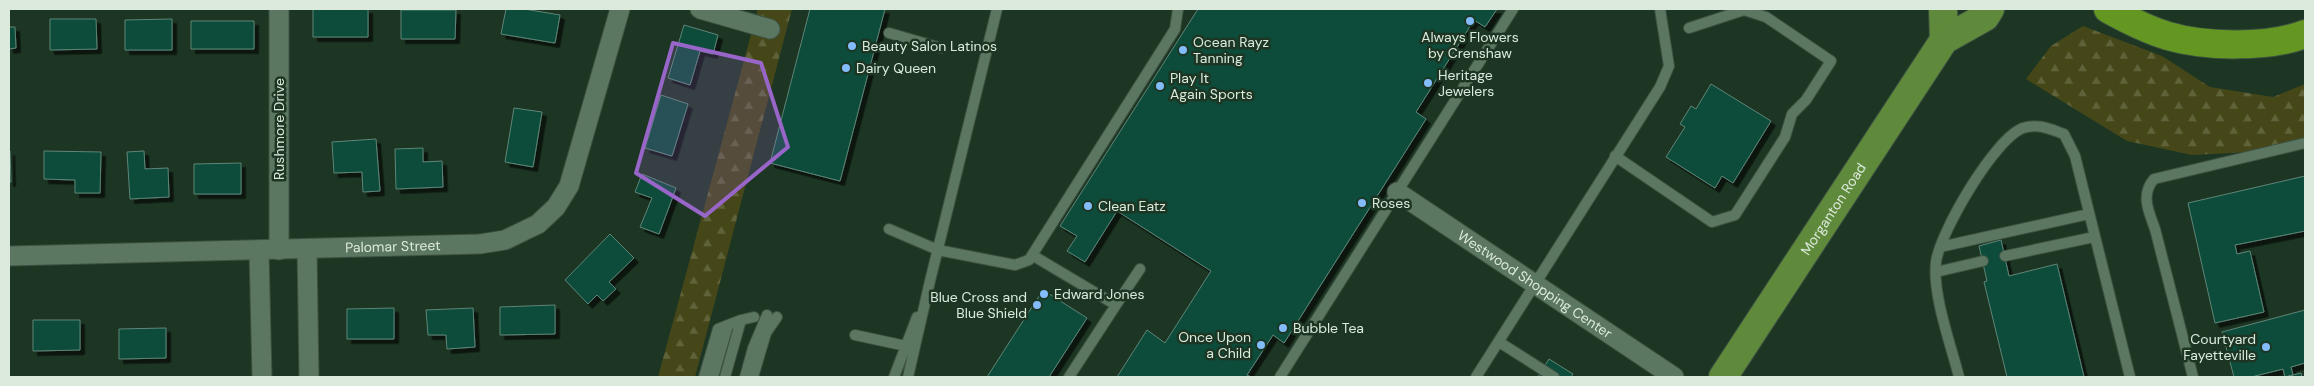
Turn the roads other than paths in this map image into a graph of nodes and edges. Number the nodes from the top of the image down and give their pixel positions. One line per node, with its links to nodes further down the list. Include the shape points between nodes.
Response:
1 (279, 9): 25 (street, Rushmore Drive)
2 (620, 9): 24 (street, Palomar Street, via 569,186 556,207 538,224 505,240 480,244)
3 (700, 9): 12 (street)
4 (997, 9): 26 (lane)
5 (1178, 9): 29 (lane, via 1175,29)
6 (1513, 9): 19 (lane)
7 (1660, 9): 18 (lane, via 1669,66 1660,87)
8 (1943, 9): 15 (main road)
9 (1990, 9): 15 (main road, Morganton Road, via 1985,17)
10 (2108, 9): 14 (highway, via 2168,36 2207,42 2248,45)
11 (1690, 28): 18 (lane, via 1744,10 1766,17 1831,61 1806,100 1792,114 1784,137 1735,215 1712,222)
12 (770, 29)
13 (889, 33): 16 (lane)
14 (2305, 34)
15 (1944, 40): 57 (main road, Morganton Road)
16 (941, 48)
17 (2305, 143): 60 (lane, via 2154,179 2147,190 2149,212)
18 (1615, 156): 35 (lane)
19 (1397, 192): 35 (street, Westwood Shopping Center); 53 (lane)
20 (2089, 214): 22 (lane); 23 (lane); 23 (lane, via 2075,156 2064,134 2036,126 2024,128 2015,132 1990,158 1946,228)
21 (888, 229): 26 (lane)
22 (2094, 237): 30 (lane); 59 (lane)
23 (1940, 247): 33 (lane)
24 (308, 249): 25 (street, Palomar Street); 44 (street)
25 (279, 250): 27 (street, Palomar Street)
26 (938, 250): 29 (lane, via 1015,265); 34 (lane)
27 (259, 251): 28 (street, Palomar Street); 43 (street)
28 (9, 256)
29 (1032, 256): 36 (lane)
30 (2005, 256)
31 (1982, 261): 33 (lane)
32 (1140, 269): 36 (lane)
33 (1936, 272): 58 (lane, via 1937,292)
34 (930, 281): 42 (lane); 51 (lane)
35 (1535, 285): 41 (lane); 56 (street, Westwood Shopping Center)
36 (1116, 305): 52 (lane)
37 (754, 317): 38 (lane)
38 (741, 320): 39 (lane); 47 (lane)
39 (728, 325): 45 (lane, via 718,329); 46 (lane)
40 (855, 335): 42 (lane)
41 (1499, 342): 54 (lane); 55 (lane)
42 (906, 346): 50 (lane)
43 (262, 377)
44 (309, 377)
45 (704, 377)
46 (714, 377)
47 (725, 377)
48 (745, 377): 49 (lane, via 753,348 772,316)
49 (753, 377)
50 (894, 377)
51 (908, 377)
52 (1068, 377)
53 (1280, 377)
54 (1476, 377)
55 (1554, 377)
56 (1674, 377)
57 (1723, 377)
58 (1959, 377)
59 (2130, 377)
60 (2193, 377)

